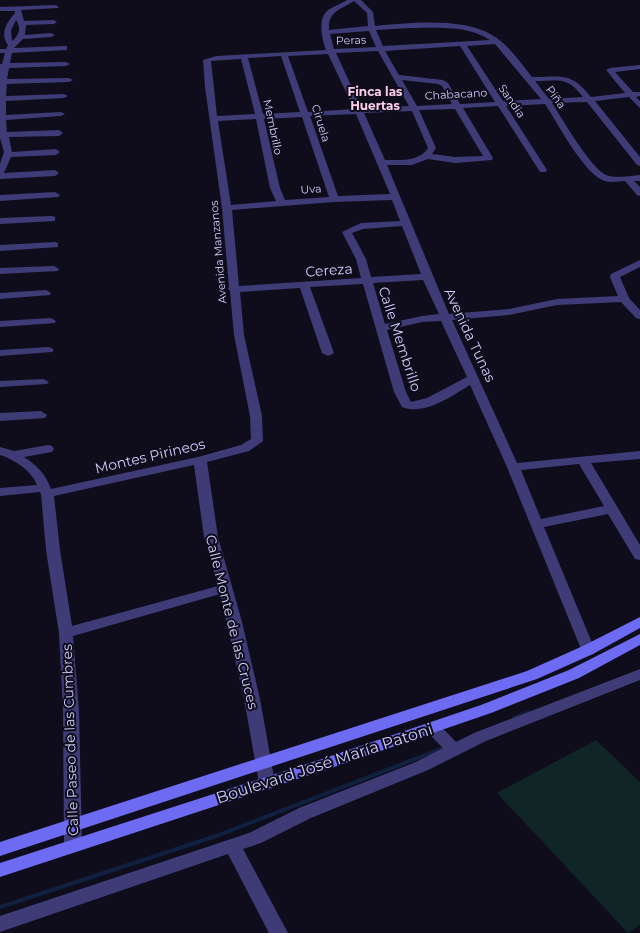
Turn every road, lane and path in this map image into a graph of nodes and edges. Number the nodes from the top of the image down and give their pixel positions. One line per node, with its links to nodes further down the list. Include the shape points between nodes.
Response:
1 (352, 0): 10 (street, via 329,13)
2 (357, 0): 9 (street, via 370,12)
3 (56, 6): 5 (street)
4 (0, 10): 5 (street)
5 (18, 12): 7 (street); 8 (street)
6 (54, 22): 7 (street)
7 (23, 23): 11 (street)
8 (4, 24): 13 (street)
9 (372, 29): 10 (street); 14 (street); 19 (street)
10 (325, 32): 21 (street, Avenida Tunas)
11 (22, 36): 12 (street); 17 (street)
12 (51, 36)
13 (3, 37): 17 (street)
14 (417, 37): 15 (street, via 461,28 486,34); 16 (street, Peras); 19 (street, Peras)
15 (496, 42): 16 (street, Peras); 29 (street, Piña)
16 (463, 44): 38 (street, Sandia)
17 (10, 48): 18 (street); 20 (street); 26 (street)
18 (64, 48)
19 (381, 50): 21 (street, Peras); 28 (street)
20 (0, 51)
21 (331, 52): 22 (street, Peras); 42 (street, Avenida Tunas)
22 (284, 54): 23 (street, Peras); 43 (street, Ciruela)
23 (244, 57): 24 (street, Peras); 45 (street, Membrillo)
24 (207, 60): 47 (street, Avenida Manzanos)
25 (66, 64): 26 (street)
26 (4, 66): 31 (street)
27 (640, 67): 32 (street, via 610,70)
28 (397, 77): 39 (street, via 440,82 448,88); 41 (street)
29 (528, 78): 36 (street, via 572,81); 37 (street, Piña)
30 (69, 80): 31 (street)
31 (2, 82): 35 (street)
32 (630, 94): 33 (street, Chabacano); 36 (street, Chabacano); 40 (street)
33 (640, 94)
34 (64, 96): 35 (street)
35 (1, 99): 46 (street)
36 (590, 99): 37 (street, Chabacano); 50 (street)
37 (546, 100): 38 (street, Chabacano); 59 (street, Piña, via 598,175 607,179)
38 (500, 102): 39 (street, Chabacano); 56 (street, Sandia)
39 (455, 105): 41 (street, Chabacano); 53 (street, via 489,156 486,159 455,160)
40 (640, 106)
41 (414, 108): 42 (street, Chabacano); 53 (street, via 432,148)
42 (359, 112): 43 (street, Chabacano); 55 (street, Avenida Tunas)
43 (305, 113): 45 (street, Chabacano); 65 (street, Ciruela)
44 (61, 114): 46 (street)
45 (260, 116): 47 (street, Chabacano); 66 (street, Membrillo)
46 (1, 118): 49 (street)
47 (214, 119): 67 (street, Avenida Manzanos)
48 (59, 132): 49 (street)
49 (2, 134): 52 (street)
50 (635, 151): 54 (street)
51 (56, 152): 52 (street)
52 (8, 155): 58 (street)
53 (427, 156): 55 (street, via 412,162)
54 (640, 163)
55 (382, 164): 63 (street, Avenida Tunas)
56 (543, 170)
57 (55, 173): 58 (street)
58 (0, 174)
59 (627, 178): 60 (street); 61 (street)
60 (640, 178)
61 (640, 193)
62 (55, 195): 64 (street)
63 (396, 197): 65 (street, Uva); 70 (street, Avenida Tunas)
64 (0, 198)
65 (334, 199): 66 (street, Uva)
66 (281, 203): 67 (street, Uva)
67 (227, 208): 79 (street, Avenida Manzanos)
68 (52, 219): 69 (street)
69 (0, 221)
70 (406, 223): 76 (street, Avenida Tunas); 77 (street, via 361,226 348,232 359,254)
71 (55, 245): 72 (street)
72 (0, 248)
73 (640, 263): 82 (street, via 614,277)
74 (54, 269): 75 (street)
75 (0, 272)
76 (428, 276): 77 (street, Cereza); 84 (street, Avenida Tunas)
77 (366, 281): 78 (street, Cereza); 87 (street, Calle Membrillo)
78 (304, 286): 79 (street, Cereza); 90 (street)
79 (233, 290): 96 (street, Avenida Manzanos, via 256,416)
80 (46, 293): 81 (street)
81 (0, 296)
82 (624, 299): 83 (street); 84 (street, via 557,302 509,312)
83 (638, 314)
84 (445, 318): 87 (street); 91 (street, Avenida Tunas)
85 (51, 320): 86 (street)
86 (0, 324)
87 (381, 328): 91 (street, Calle Membrillo, via 400,392 408,406 432,401)
88 (48, 350): 89 (street)
89 (0, 353)
90 (328, 353)
91 (474, 378): 103 (street, Avenida Tunas)
92 (43, 382): 93 (street)
93 (0, 384)
94 (41, 415): 95 (street)
95 (0, 417)
96 (256, 441): 101 (street, Montes Pirineos, via 245,448)
97 (48, 449): 99 (street)
98 (0, 451): 99 (street, Calle Paseo de las Cumbres)
99 (13, 455): 104 (street, Calle Paseo de las Cumbres, via 30,466)
100 (640, 455): 102 (street)
101 (200, 460): 104 (street, Montes Pirineos); 109 (street, Calle Monte de las Cruces, via 210,530)
102 (583, 460): 103 (street); 106 (street)
103 (513, 467): 107 (street, Avenida Tunas)
104 (46, 491): 105 (street, Montes Pirineos); 111 (street, Calle Paseo de las Cumbres)
105 (0, 492)
106 (612, 509): 107 (street); 108 (street)
107 (536, 524): 113 (street, Avenida Tunas)
108 (640, 556)
109 (226, 588): 111 (street); 116 (street, Calle Monte de las Cruces)
110 (640, 622): 113 (main road, Boulevard José María Patoni)
111 (66, 633): 118 (street, Calle Paseo de las Cumbres, via 71,711)
112 (640, 639): 115 (main road, Boulevard José María Patoni, via 545,686)
113 (588, 650): 116 (main road, Boulevard José María Patoni, via 532,675)
114 (640, 674): 115 (street, via 480,737)
115 (446, 741): 117 (main road, Boulevard José María Patoni); 120 (street, via 422,766)
116 (263, 762): 117 (street, Calle Monte de las Cruces); 118 (main road, Boulevard José María Patoni)
117 (267, 783): 119 (main road, Boulevard José María Patoni)
118 (72, 826): 119 (street, Calle Paseo de las Cumbres); 121 (main road, Boulevard José María Patoni)
119 (73, 846): 122 (main road, Boulevard José María Patoni)
120 (232, 846): 123 (street); 124 (street)
121 (0, 849)
122 (0, 870)
123 (0, 924)
124 (279, 933)

